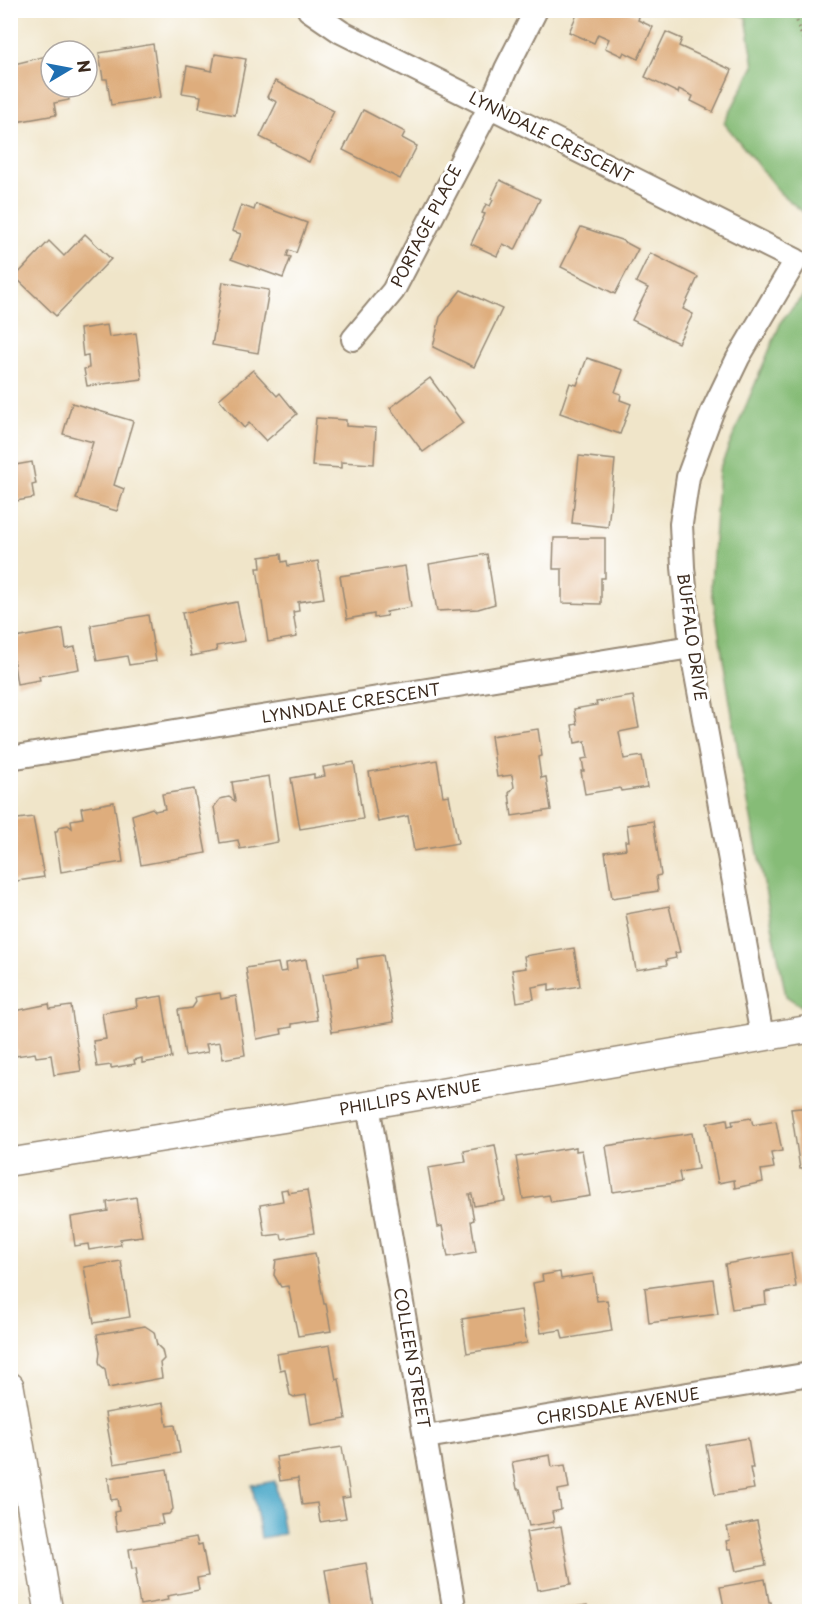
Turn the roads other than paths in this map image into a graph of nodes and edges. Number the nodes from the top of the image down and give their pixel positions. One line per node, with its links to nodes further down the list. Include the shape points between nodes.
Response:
1 (309, 10): 3 (street, LYNNDALE CRESCENT, via 341,32)
2 (536, 10): 3 (street, PORTAGE PLACE)
3 (490, 106): 4 (street, LYNNDALE CRESCENT); 5 (street, PORTAGE PLACE, via 393,291)
4 (796, 260): 6 (street, BUFFALO DRIVE, via 738,357 688,477 681,524)
5 (353, 339)
6 (691, 647): 7 (street, LYNNDALE CRESCENT); 9 (street, BUFFALO DRIVE)
7 (10, 758)
8 (810, 1029): 9 (street, PHILLIPS AVENUE)
9 (762, 1036): 10 (street, PHILLIPS AVENUE)
10 (368, 1105): 11 (street, PHILLIPS AVENUE); 14 (street, COLLEEN STREET)
11 (10, 1162)
12 (810, 1374): 14 (street, CHRISDALE AVENUE)
13 (10, 1386): 15 (street)
14 (426, 1437): 16 (street, COLLEEN STREET)
15 (49, 1611)
16 (455, 1611)

